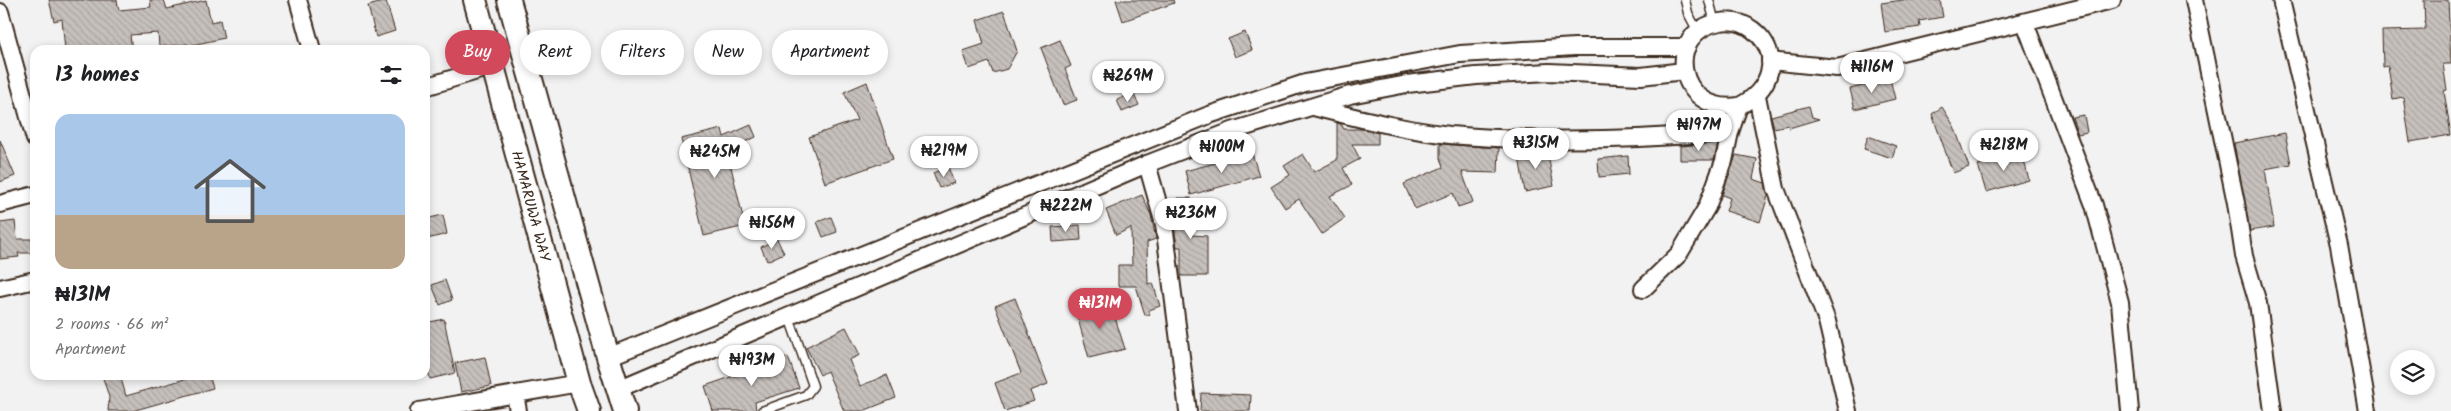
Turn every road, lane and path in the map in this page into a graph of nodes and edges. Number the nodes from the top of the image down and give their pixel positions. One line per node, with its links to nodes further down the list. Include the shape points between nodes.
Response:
1 (298, 0): 14 (street)
2 (475, 0): 12 (main road, HAMARUWA WAY)
3 (509, 0): 33 (main road)
4 (1685, 0): 13 (lane)
5 (1709, 0): 10 (lane)
6 (2112, 0): 11 (street)
7 (2194, 0): 45 (street, via 2244,256 2258,303)
8 (2281, 0): 46 (street, via 2339,245)
9 (0, 12): 24 (street)
10 (1715, 23): 13 (street); 16 (street, via 1734,22 1752,29 1764,43)
11 (2026, 23): 16 (street, via 1837,68); 44 (street, via 2094,205 2120,302)
12 (483, 30)
13 (1698, 32): 15 (street)
14 (311, 45)
15 (1687, 47): 17 (street); 33 (street, via 1575,47 1460,54 1305,83 1209,115)
16 (1770, 61): 21 (street, via 1767,80)
17 (1684, 71): 22 (street, via 1699,98 1718,107); 23 (street, via 1641,76 1549,72 1476,76 1397,86 1350,95)
18 (464, 75): 20 (street)
19 (495, 75): 34 (main road, HAMARUWA WAY)
20 (430, 85)
21 (1757, 96): 22 (street); 43 (street, via 1776,189 1827,321)
22 (1739, 106): 25 (street)
23 (1313, 107): 25 (street, via 1374,122 1449,134 1553,140 1643,139); 26 (street, via 1232,131)
24 (30, 121)
25 (1730, 132): 31 (street, via 1724,161 1707,207 1679,254)
26 (1147, 164): 32 (street); 42 (street, via 1164,224)
27 (30, 196): 28 (street)
28 (0, 204)
29 (30, 281): 30 (street)
30 (0, 288)
31 (1643, 289)
32 (790, 317): 35 (street); 41 (lane, via 813,386 806,394)
33 (608, 358): 35 (main road)
34 (579, 382): 36 (street); 39 (main road, HAMARUWA WAY)
35 (618, 389): 40 (main road)
36 (515, 394): 37 (street); 38 (street)
37 (419, 411)
38 (518, 411)
39 (589, 411)
40 (626, 411)
41 (762, 411)
42 (1188, 411)
43 (1848, 411)
44 (2130, 411)
45 (2273, 411)
46 (2368, 411)

